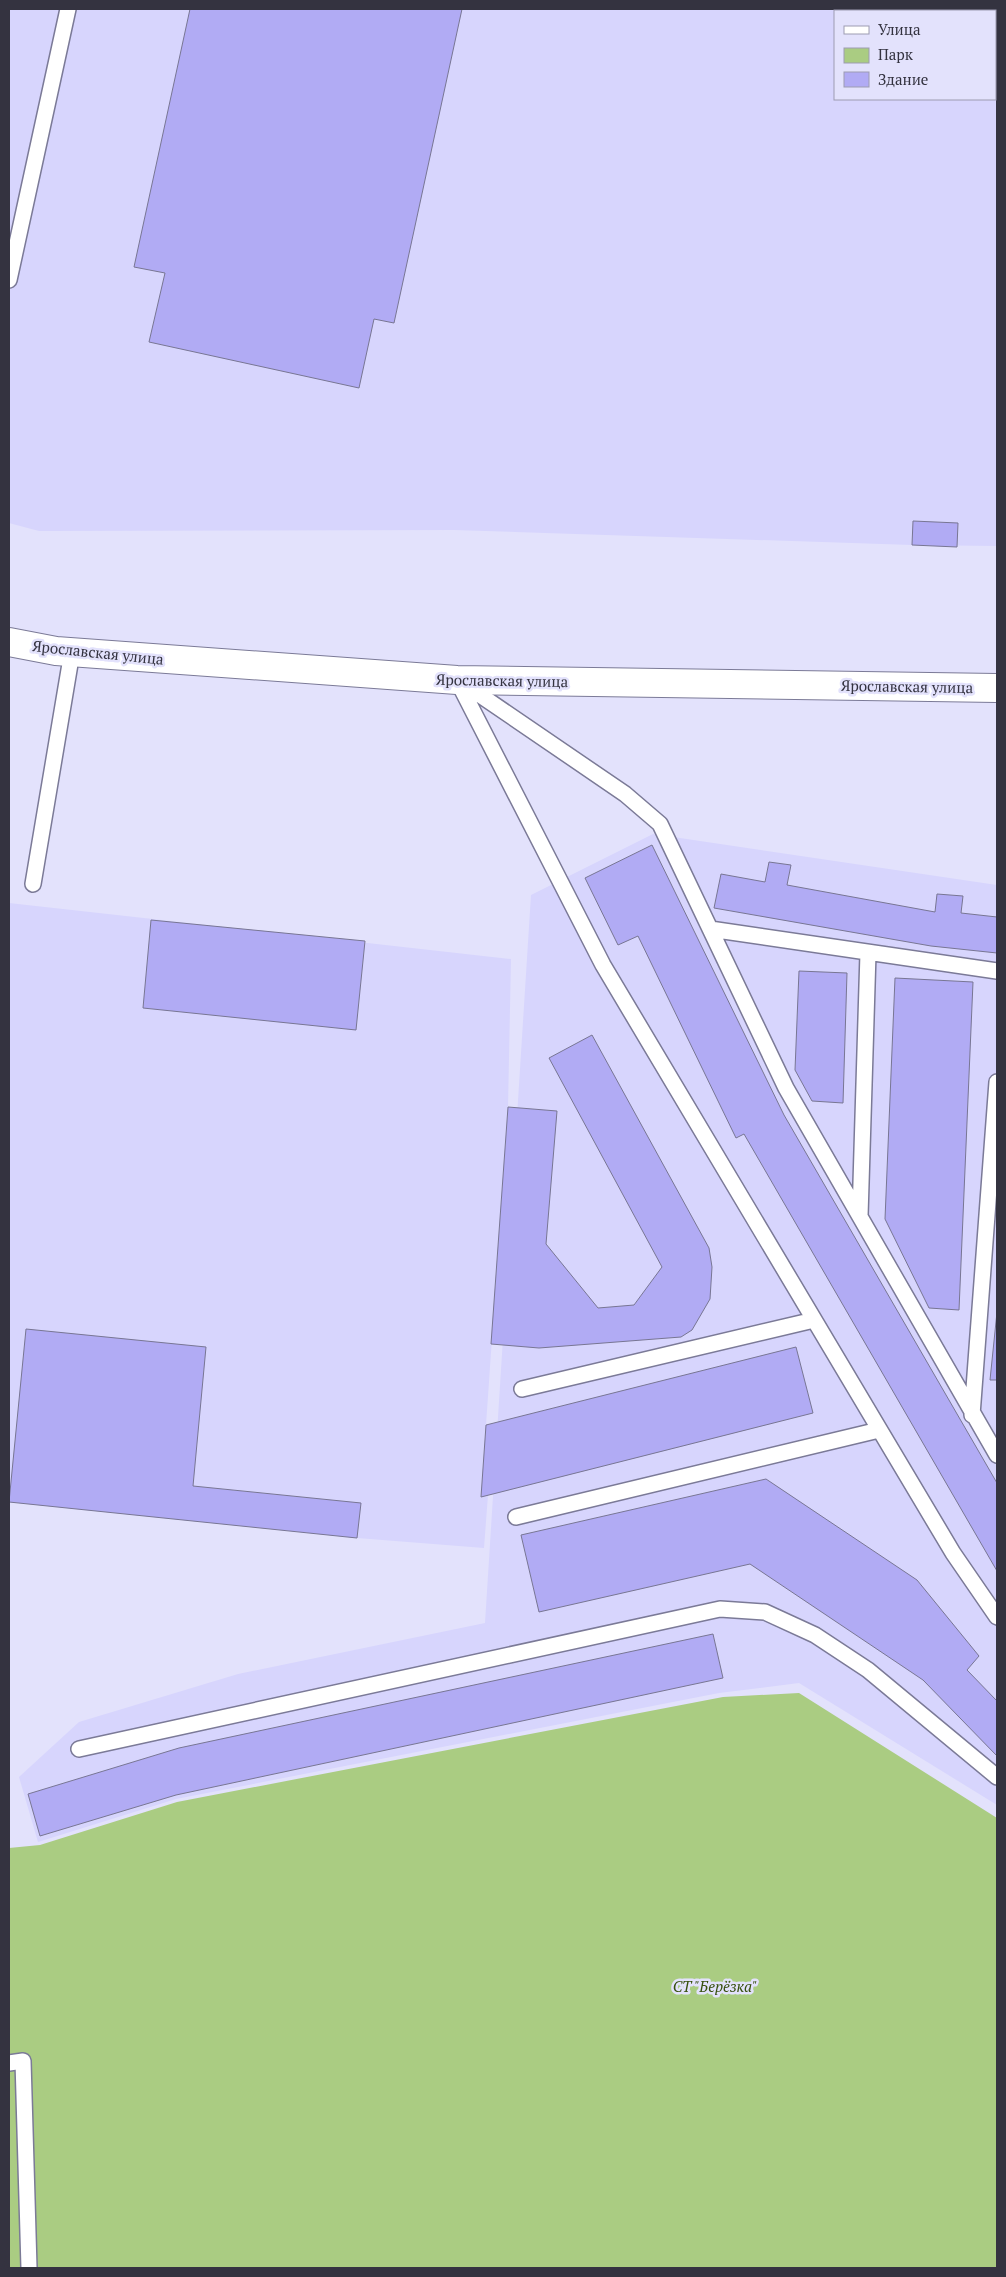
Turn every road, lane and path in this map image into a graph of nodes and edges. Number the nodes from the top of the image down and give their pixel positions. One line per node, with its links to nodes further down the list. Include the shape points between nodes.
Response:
1 (68, 9): 2 (lane)
2 (9, 280)
3 (9, 642): 4 (main road, Ярославская улица)
4 (72, 652): 5 (main road, Ярославская улица); 7 (lane)
5 (457, 680): 6 (main road, Ярославская улица); 8 (lane, via 625,794 660,824); 13 (lane, via 603,965)
6 (997, 688)
7 (33, 884)
8 (710, 929): 9 (lane); 12 (lane, via 786,1088)
9 (868, 953): 10 (lane); 12 (lane)
10 (997, 971)
11 (997, 1082): 15 (lane)
12 (860, 1216): 15 (lane)
13 (814, 1320): 14 (lane); 16 (lane)
14 (522, 1389)
15 (972, 1415): 17 (lane)
16 (879, 1430): 18 (lane); 19 (lane, via 953,1553)
17 (997, 1456)
18 (516, 1517)
19 (997, 1617)
20 (79, 1749): 21 (lane, via 720,1610 765,1612 815,1635 868,1670)
21 (997, 1777)
22 (9, 2063): 23 (lane, via 23,2061)
23 (29, 2268)

